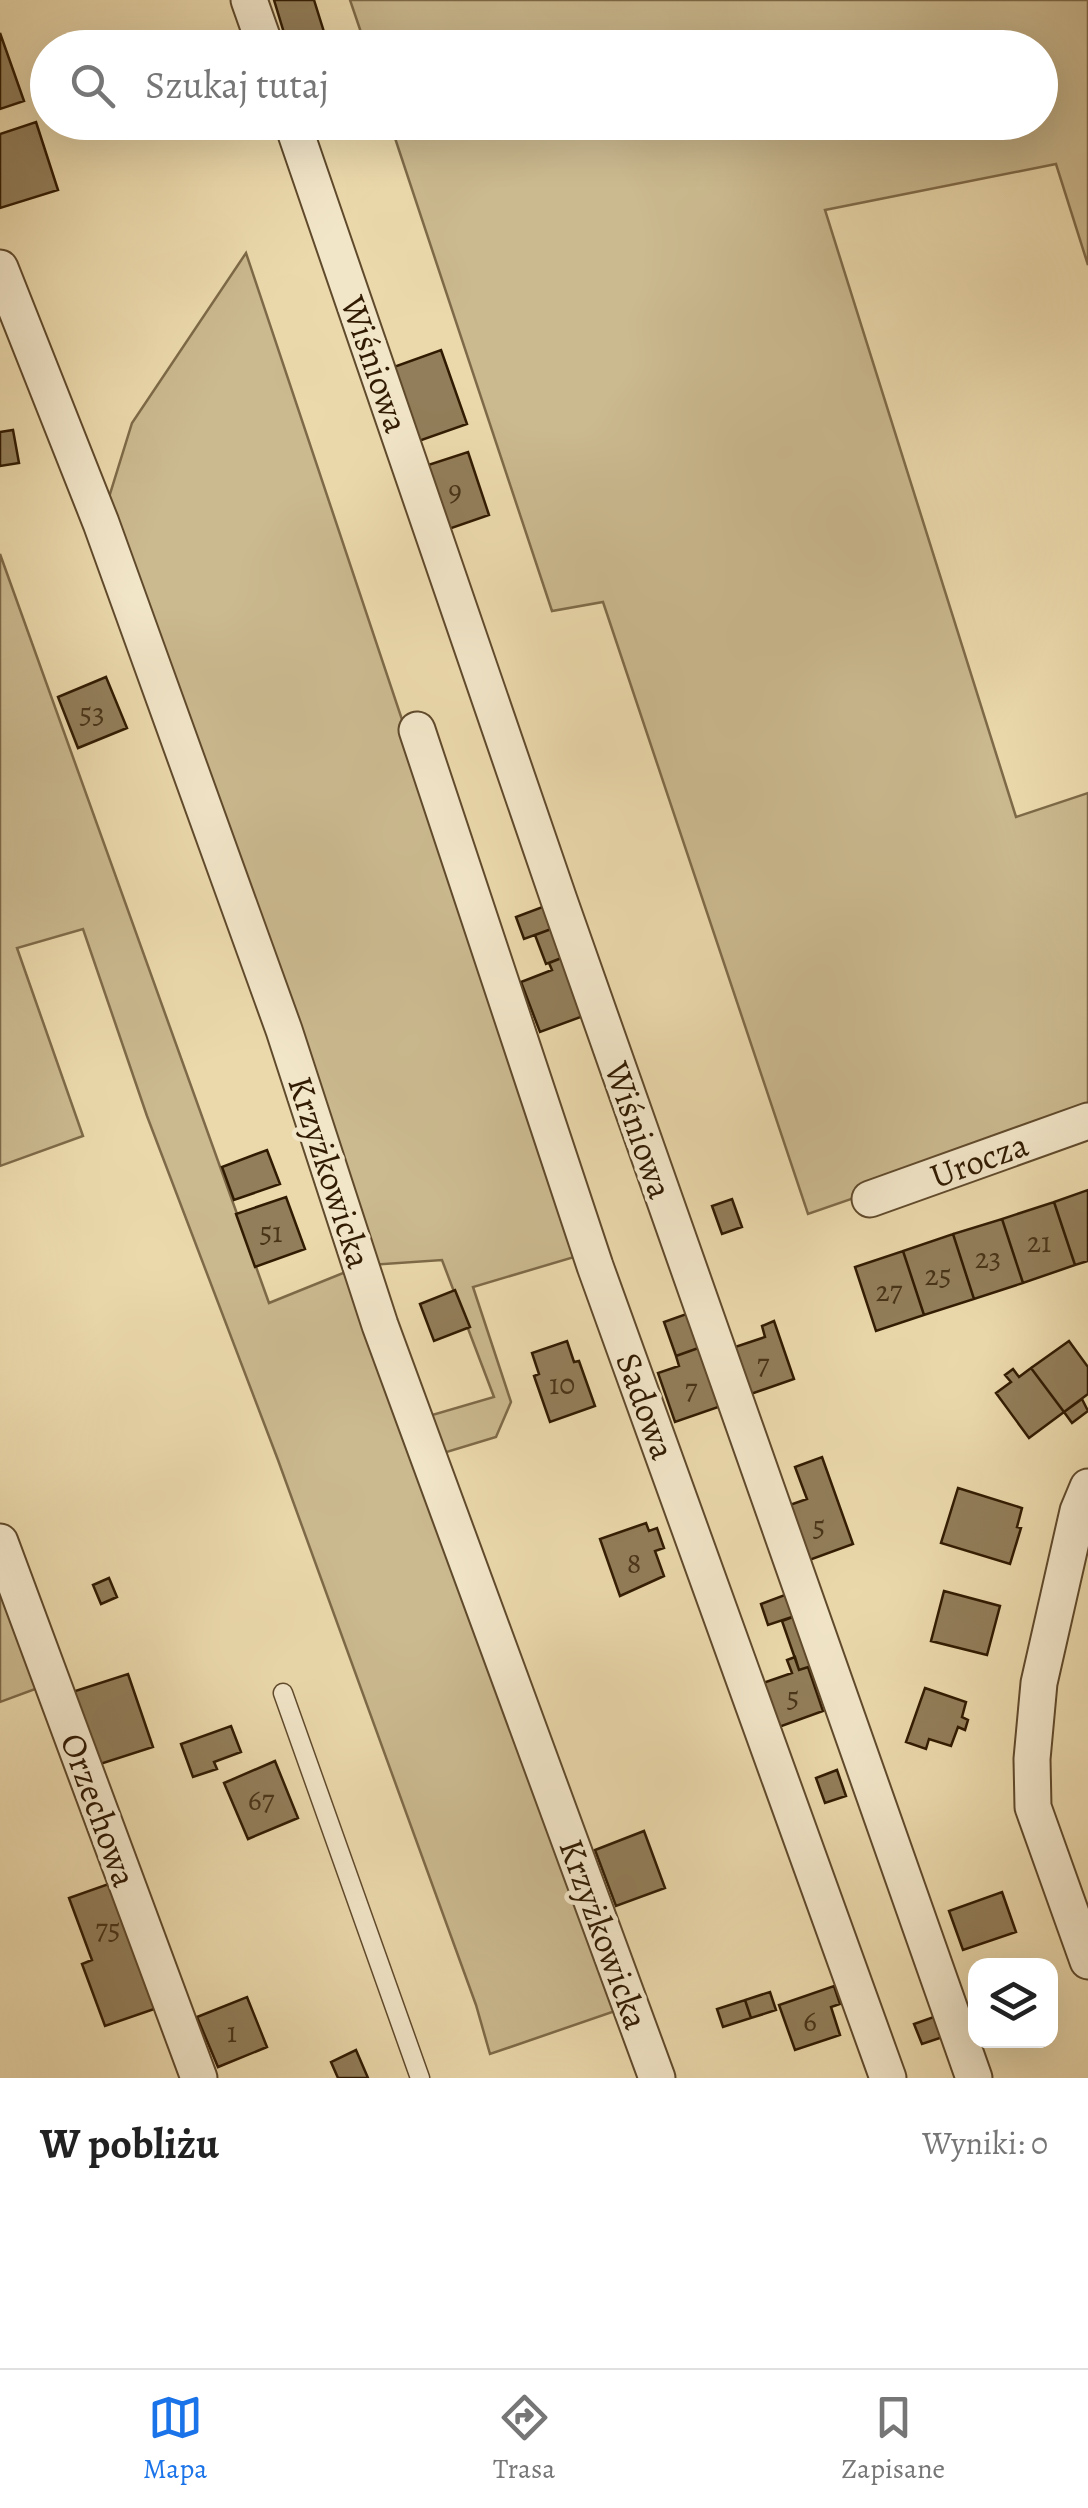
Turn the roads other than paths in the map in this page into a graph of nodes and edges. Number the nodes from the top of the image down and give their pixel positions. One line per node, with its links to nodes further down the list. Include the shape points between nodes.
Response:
1 (249, 0): 2 (street)
2 (260, 30)
3 (298, 140): 16 (street, Wiśniowa)
4 (0, 268): 14 (street, Krzyżkowicka, via 126,593 284,1030 380,1325)
5 (417, 730): 15 (street, Sadowa, via 595,1266)
6 (1088, 1122): 7 (street, Urocza)
7 (870, 1199)
8 (1088, 1487): 11 (street, via 1039,1683 1032,1759 1033,1807)
9 (0, 1542): 12 (street, Orzechowa)
10 (283, 1694): 13 (lane)
11 (1088, 1961)
12 (198, 2078)
13 (420, 2078)
14 (657, 2078)
15 (888, 2078)
16 (974, 2078)

